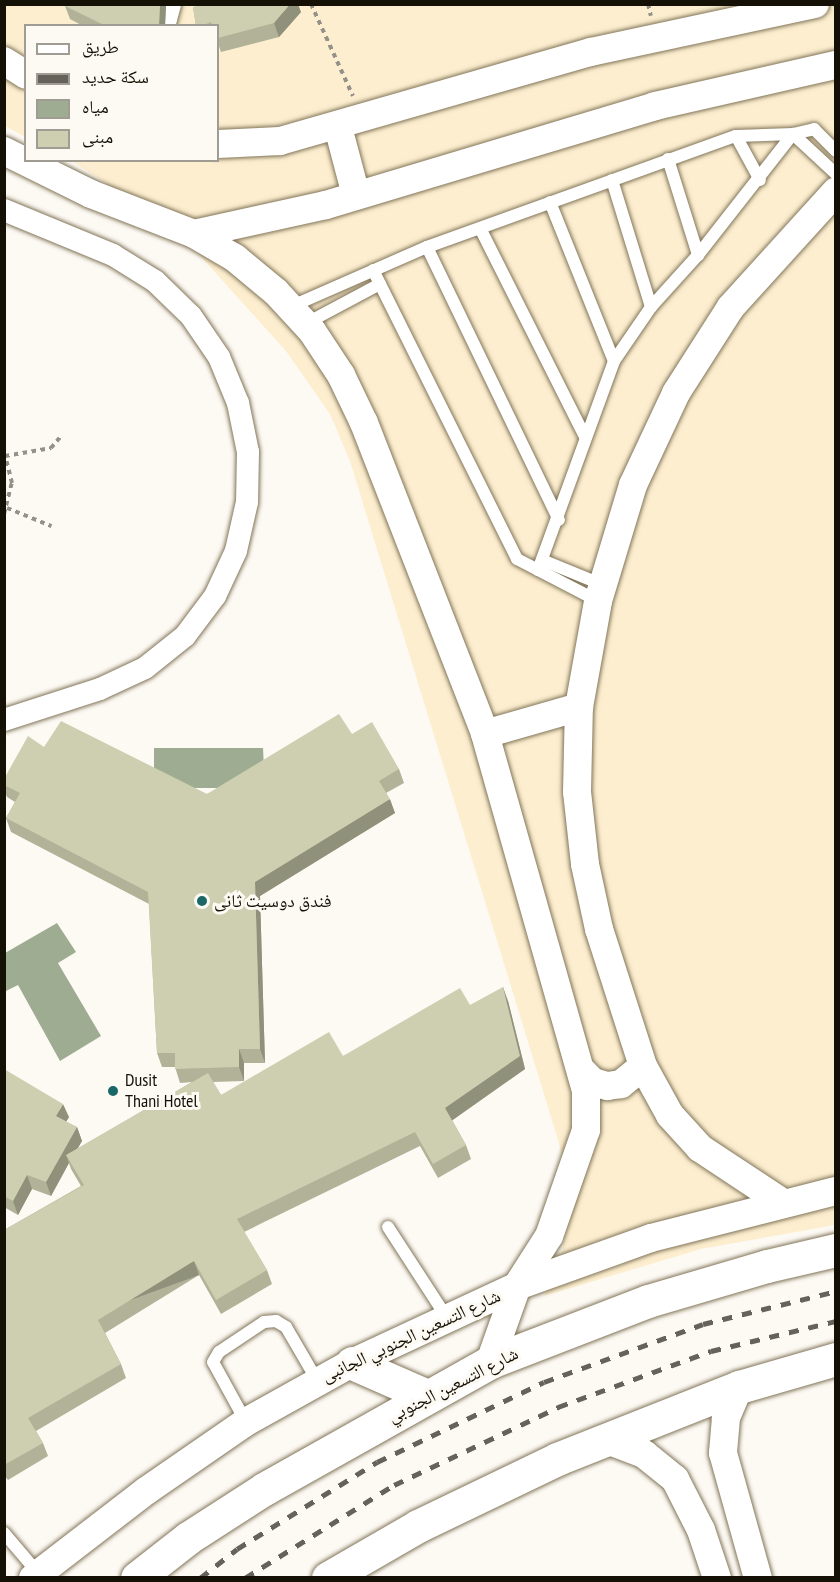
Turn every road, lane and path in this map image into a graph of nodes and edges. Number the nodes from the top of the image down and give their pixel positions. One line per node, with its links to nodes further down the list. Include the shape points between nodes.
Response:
1 (311, 4): 6 (path)
2 (815, 4): 6 (street, via 591,52)
3 (4, 60): 5 (street)
4 (836, 65): 19 (street, via 655,106)
5 (24, 74)
6 (351, 123): 9 (street, via 280,141); 19 (street)
7 (793, 134): 8 (lane); 10 (lane, via 814,129); 15 (lane); 17 (lane)
8 (736, 136): 12 (lane); 17 (lane)
9 (219, 144)
10 (836, 151)
11 (4, 152): 13 (street)
12 (668, 159): 16 (lane); 25 (lane)
13 (24, 162)
14 (24, 162): 23 (street, via 90,194)
15 (836, 174)
16 (612, 180): 20 (lane); 28 (lane)
17 (760, 180): 25 (lane)
18 (836, 191): 39 (street, via 730,307 676,393 633,484)
19 (356, 195): 23 (street)
20 (550, 202): 22 (lane); 30 (lane)
21 (4, 210): 41 (street, via 112,255 155,282 191,316 223,366 238,403 248,452 247,502 236,551 215,596 185,636 136,672 100,689)
22 (480, 228): 24 (lane); 32 (lane)
23 (194, 234): 29 (street, via 235,258)
24 (427, 247): 26 (lane); 36 (lane)
25 (698, 255): 28 (lane)
26 (373, 270): 27 (lane); 29 (lane)
27 (380, 284): 29 (lane); 38 (lane, via 517,559)
28 (651, 307): 30 (lane)
29 (298, 315): 42 (street, via 342,375 364,423)
30 (614, 361): 32 (lane)
31 (62, 435): 33 (path, via 51,448)
32 (585, 436): 36 (lane)
33 (5, 455): 34 (path, via 12,483)
34 (7, 508): 35 (path); 37 (path)
35 (4, 514)
36 (559, 520): 38 (lane)
37 (51, 526)
38 (540, 565): 39 (lane); 39 (lane)
39 (600, 593): 40 (street)
40 (579, 707): 42 (street); 43 (street, via 578,792 585,864 599,929)
41 (4, 720)
42 (485, 734): 44 (street)
43 (643, 1066): 44 (street, via 621,1084 607,1086 593,1082); 46 (street, via 670,1115 700,1148)
44 (583, 1072): 49 (street, via 586,1130 549,1236)
45 (836, 1191): 46 (street, شارع التسعين الجنوبي الجانبى)
46 (783, 1203): 49 (street, شارع التسعين الجنوبي الجانبى, via 651,1238)
47 (388, 1227): 50 (lane)
48 (836, 1250): 52 (main road, شارع التسعين الجنوبي, via 648,1301)
49 (517, 1286): 50 (street, شارع التسعين الجنوبي الجانبى); 52 (street)
50 (447, 1318): 53 (street, شارع التسعين الجنوبي الجانبى)
51 (836, 1359): 55 (main road)
52 (490, 1362): 56 (main road, شارع التسعين الجنوبي)
53 (352, 1363): 54 (street, شارع التسعين الجنوبي الجانبى); 56 (main road)
54 (317, 1380): 57 (street, شارع التسعين الجنوبي الجانبى); 57 (lane, via 286,1328 276,1320 264,1322 219,1352 213,1362)
55 (739, 1387): 58 (main road); 64 (street, via 726,1418 723,1453)
56 (427, 1396): 61 (main road, شارع التسعين الجنوبي, via 264,1489 188,1538)
57 (246, 1422): 60 (street, شارع التسعين الجنوبي الجانبى)
58 (604, 1439): 62 (main road, via 418,1526); 63 (street, via 644,1454 675,1479 701,1530)
59 (4, 1533): 60 (lane)
60 (35, 1575)
61 (137, 1578)
62 (328, 1578)
63 (717, 1578)
64 (758, 1578)

